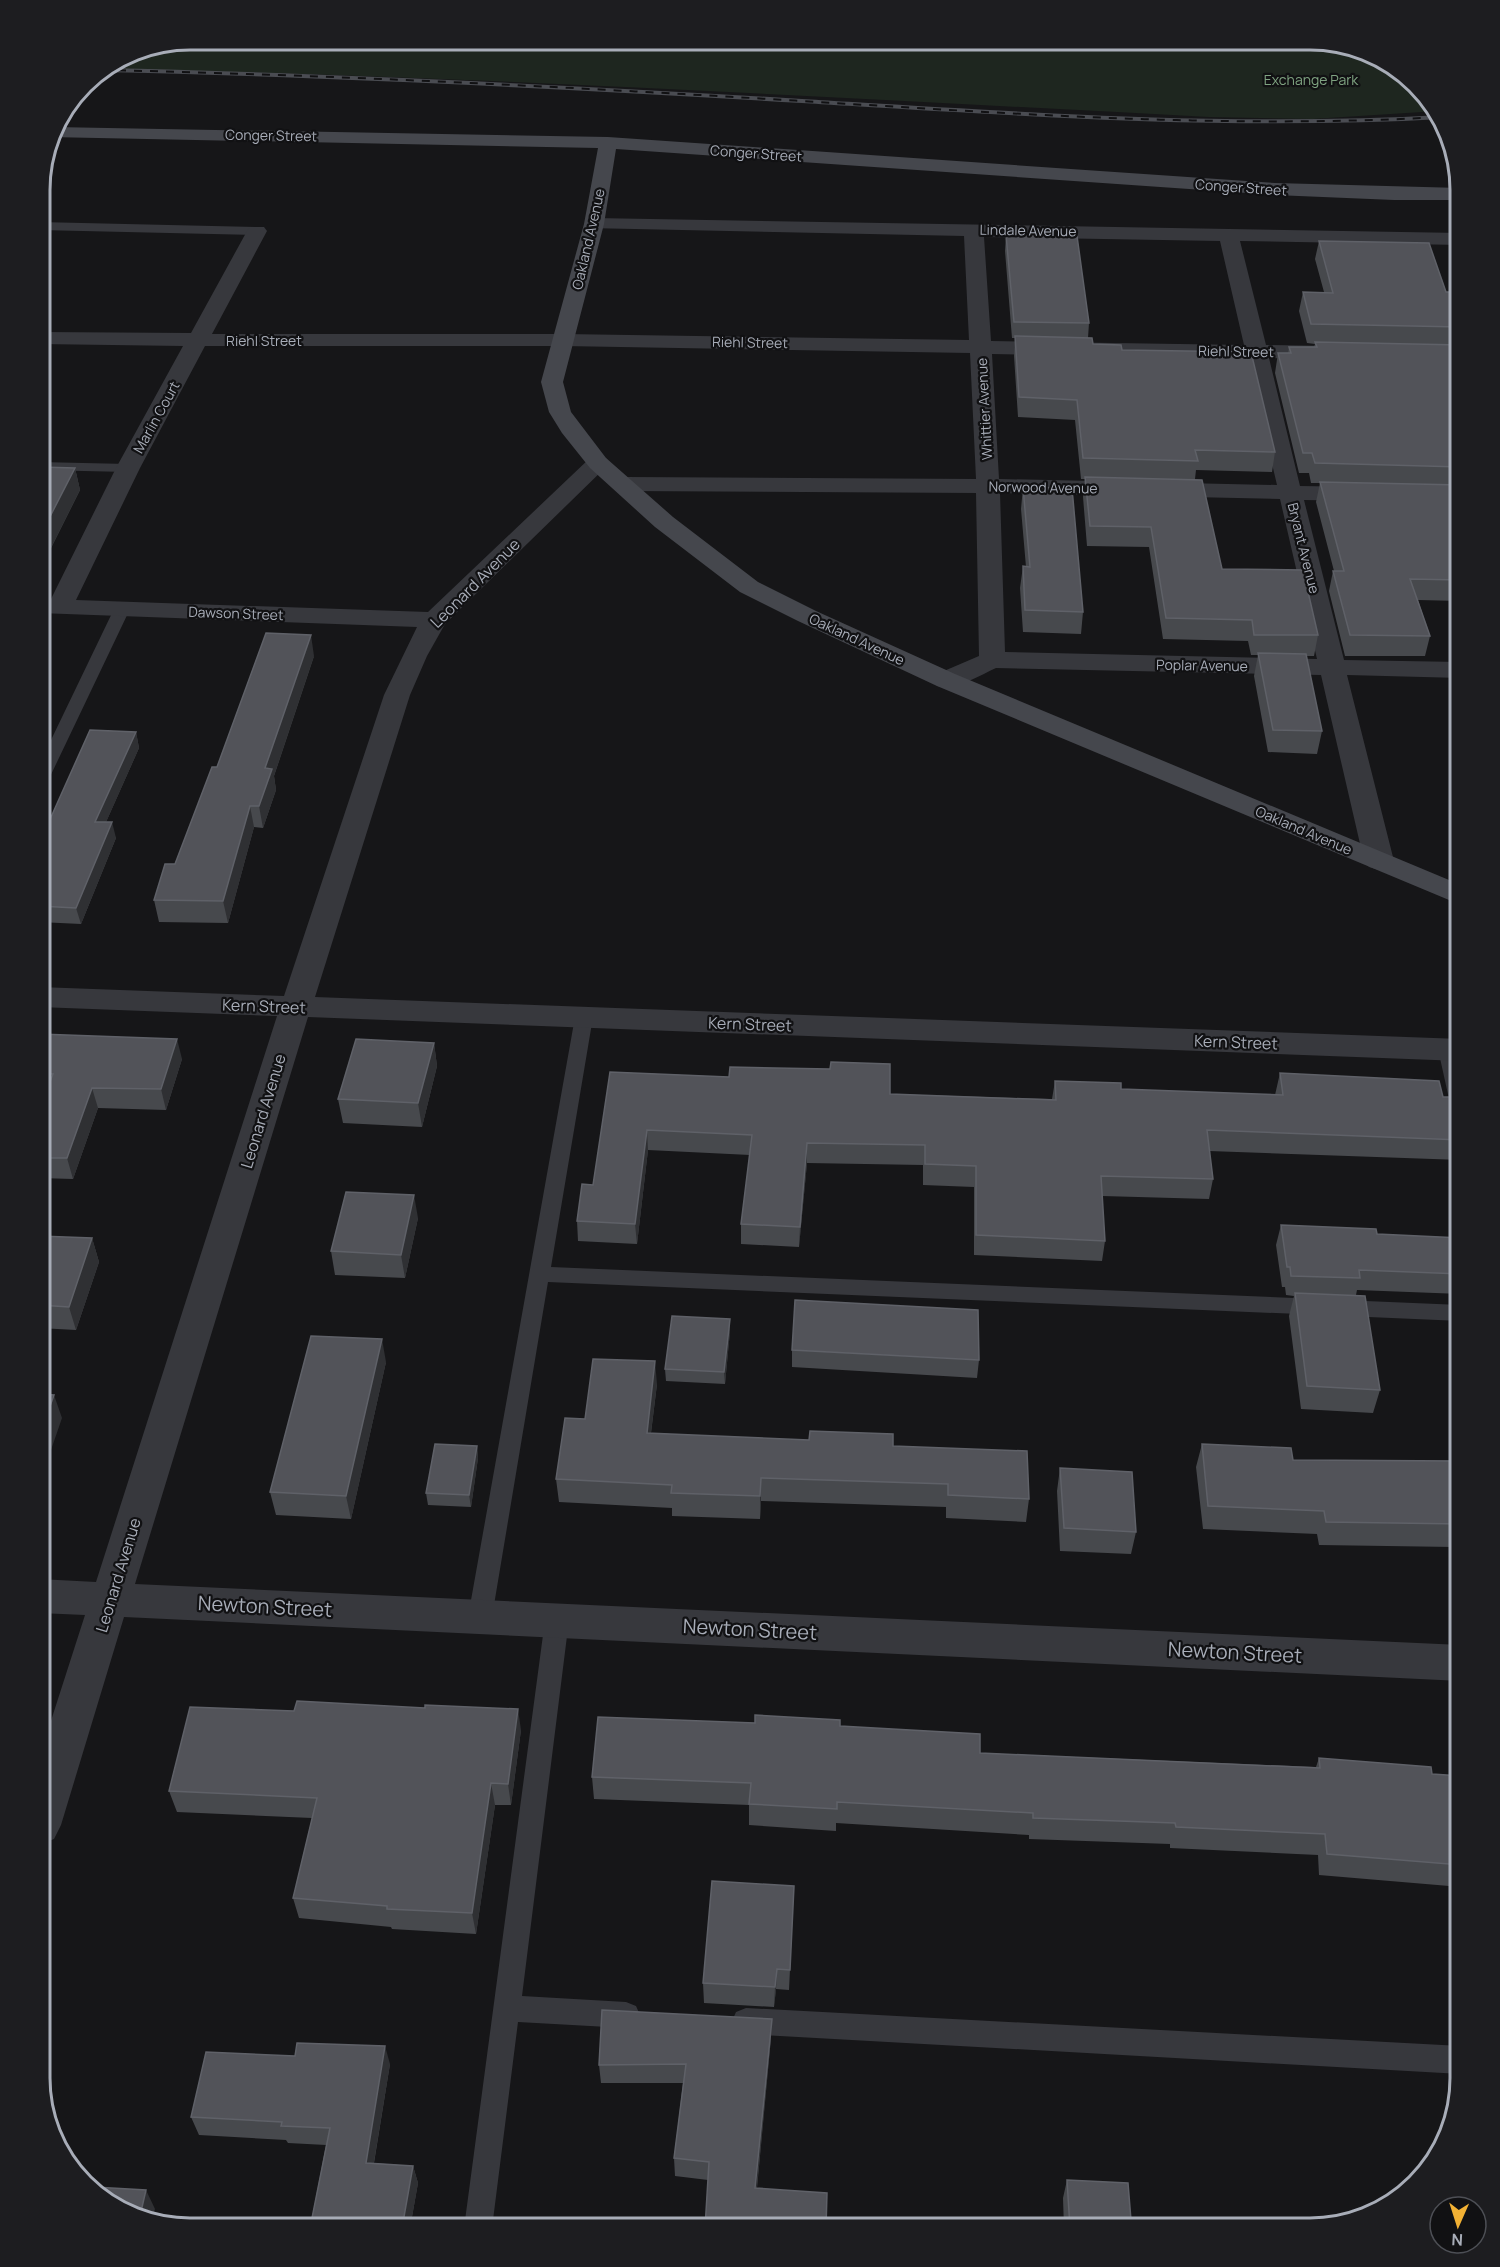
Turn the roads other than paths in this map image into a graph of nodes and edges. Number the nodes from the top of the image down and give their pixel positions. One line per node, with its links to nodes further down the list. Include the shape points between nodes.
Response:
1 (62, 132): 2 (street, Conger Street)
2 (608, 143): 3 (street, Conger Street, via 1285,190); 4 (street, Oakland Avenue)
3 (1450, 194)
4 (594, 224): 6 (street, Lindale Avenue); 12 (street, Oakland Avenue)
5 (50, 226): 7 (lane)
6 (974, 229): 8 (street, Lindale Avenue); 13 (street, Whittier Avenue)
7 (256, 231): 11 (street, Marlin Court)
8 (1228, 234): 9 (street, Lindale Avenue); 14 (street, Bryant Avenue)
9 (1450, 239)
10 (50, 338): 11 (street, Riehl Street)
11 (198, 340): 12 (street, Riehl Street); 18 (street, Marlin Court)
12 (563, 340): 13 (street, Riehl Street); 16 (street, Oakland Avenue, via 552,382 560,412)
13 (981, 346): 14 (street, Riehl Street); 20 (street, Whittier Avenue)
14 (1255, 351): 15 (street, Riehl Street); 21 (street, Bryant Avenue)
15 (1358, 353)
16 (598, 463): 19 (street, Oakland Avenue); 25 (street, Leonard Avenue)
17 (50, 466): 18 (lane)
18 (128, 468): 23 (street, Marlin Court)
19 (625, 484): 20 (street, Norwood Avenue); 29 (street, Oakland Avenue, via 664,522 749,587)
20 (988, 486): 21 (street, Norwood Avenue); 26 (street, Whittier Avenue)
21 (1289, 492): 22 (street, Norwood Avenue); 27 (street, Bryant Avenue)
22 (1381, 494)
23 (50, 607): 24 (street, Dawson Street)
24 (122, 609): 25 (street, Dawson Street); 30 (lane)
25 (434, 620): 34 (street, Leonard Avenue, via 397,695)
26 (992, 660): 27 (street, Poplar Avenue); 29 (street, Poplar Avenue)
27 (1334, 667): 28 (street, Poplar Avenue); 31 (street, Bryant Avenue)
28 (1450, 670)
29 (946, 680): 31 (street, Oakland Avenue)
30 (50, 760)
31 (1379, 861): 32 (street, Oakland Avenue)
32 (1450, 891)
33 (50, 997): 34 (street, Kern Street)
34 (296, 1007): 35 (street, Kern Street); 40 (street, Leonard Avenue)
35 (584, 1017): 36 (street, Kern Street); 37 (lane)
36 (1450, 1050)
37 (539, 1274): 38 (lane); 41 (lane)
38 (1450, 1313)
39 (50, 1596): 40 (street, Newton Street)
40 (110, 1599): 41 (street, Newton Street); 44 (street, Leonard Avenue)
41 (480, 1617): 42 (street, Newton Street)
42 (557, 1620): 43 (street, Newton Street); 45 (lane)
43 (1450, 1662)
44 (50, 1790)
45 (506, 2008): 46 (lane); 49 (lane)
46 (650, 2016)
47 (721, 2020): 48 (lane)
48 (1450, 2059)
49 (479, 2217)

